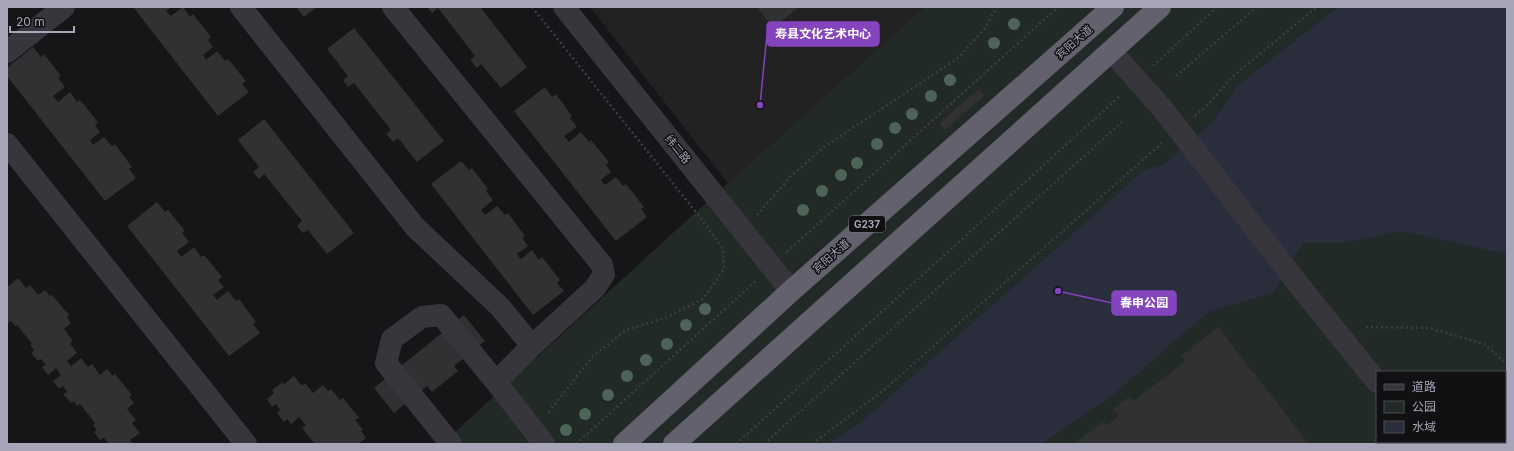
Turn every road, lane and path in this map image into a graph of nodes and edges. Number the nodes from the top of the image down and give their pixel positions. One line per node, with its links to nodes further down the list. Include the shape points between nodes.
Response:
1 (64, 7): 14 (street)
2 (241, 7): 27 (street, via 415,227 500,307)
3 (393, 7): 27 (street, via 602,265 604,274 595,288)
4 (532, 7): 31 (path, via 703,221 723,249 724,269 703,299 665,318 626,330 594,356)
5 (564, 7): 25 (street, 纬二路)
6 (997, 7): 22 (path, via 985,28 958,58 824,147 791,176)
7 (1058, 7): 23 (path)
8 (1113, 7): 25 (highway, 宾阳大道 / G237)
9 (1160, 7): 13 (highway)
10 (1217, 7): 15 (path)
11 (1257, 7): 16 (path)
12 (1317, 7): 18 (path, via 1232,77 1206,107)
13 (1111, 51): 29 (street, bridge, via 1162,108); 37 (highway)
14 (7, 52)
15 (1150, 70)
16 (1176, 76)
17 (1126, 91): 38 (path)
18 (1194, 116)
19 (1122, 122): 39 (path)
20 (1166, 140): 40 (path, via 884,390)
21 (7, 144): 32 (street)
22 (754, 219)
23 (782, 258)
24 (758, 279): 35 (path)
25 (791, 291): 36 (highway, 宾阳大道 / G237)
26 (1366, 327): 28 (path, via 1429,328 1484,344)
27 (532, 346): 30 (street)
28 (1507, 364)
29 (1376, 381)
30 (496, 382): 33 (street, via 441,315 422,317 392,339 386,363); 34 (street)
31 (546, 416)
32 (246, 444)
33 (451, 444)
34 (544, 444)
35 (576, 444)
36 (624, 444)
37 (674, 444)
38 (736, 444)
39 (764, 444)
40 (812, 444)

